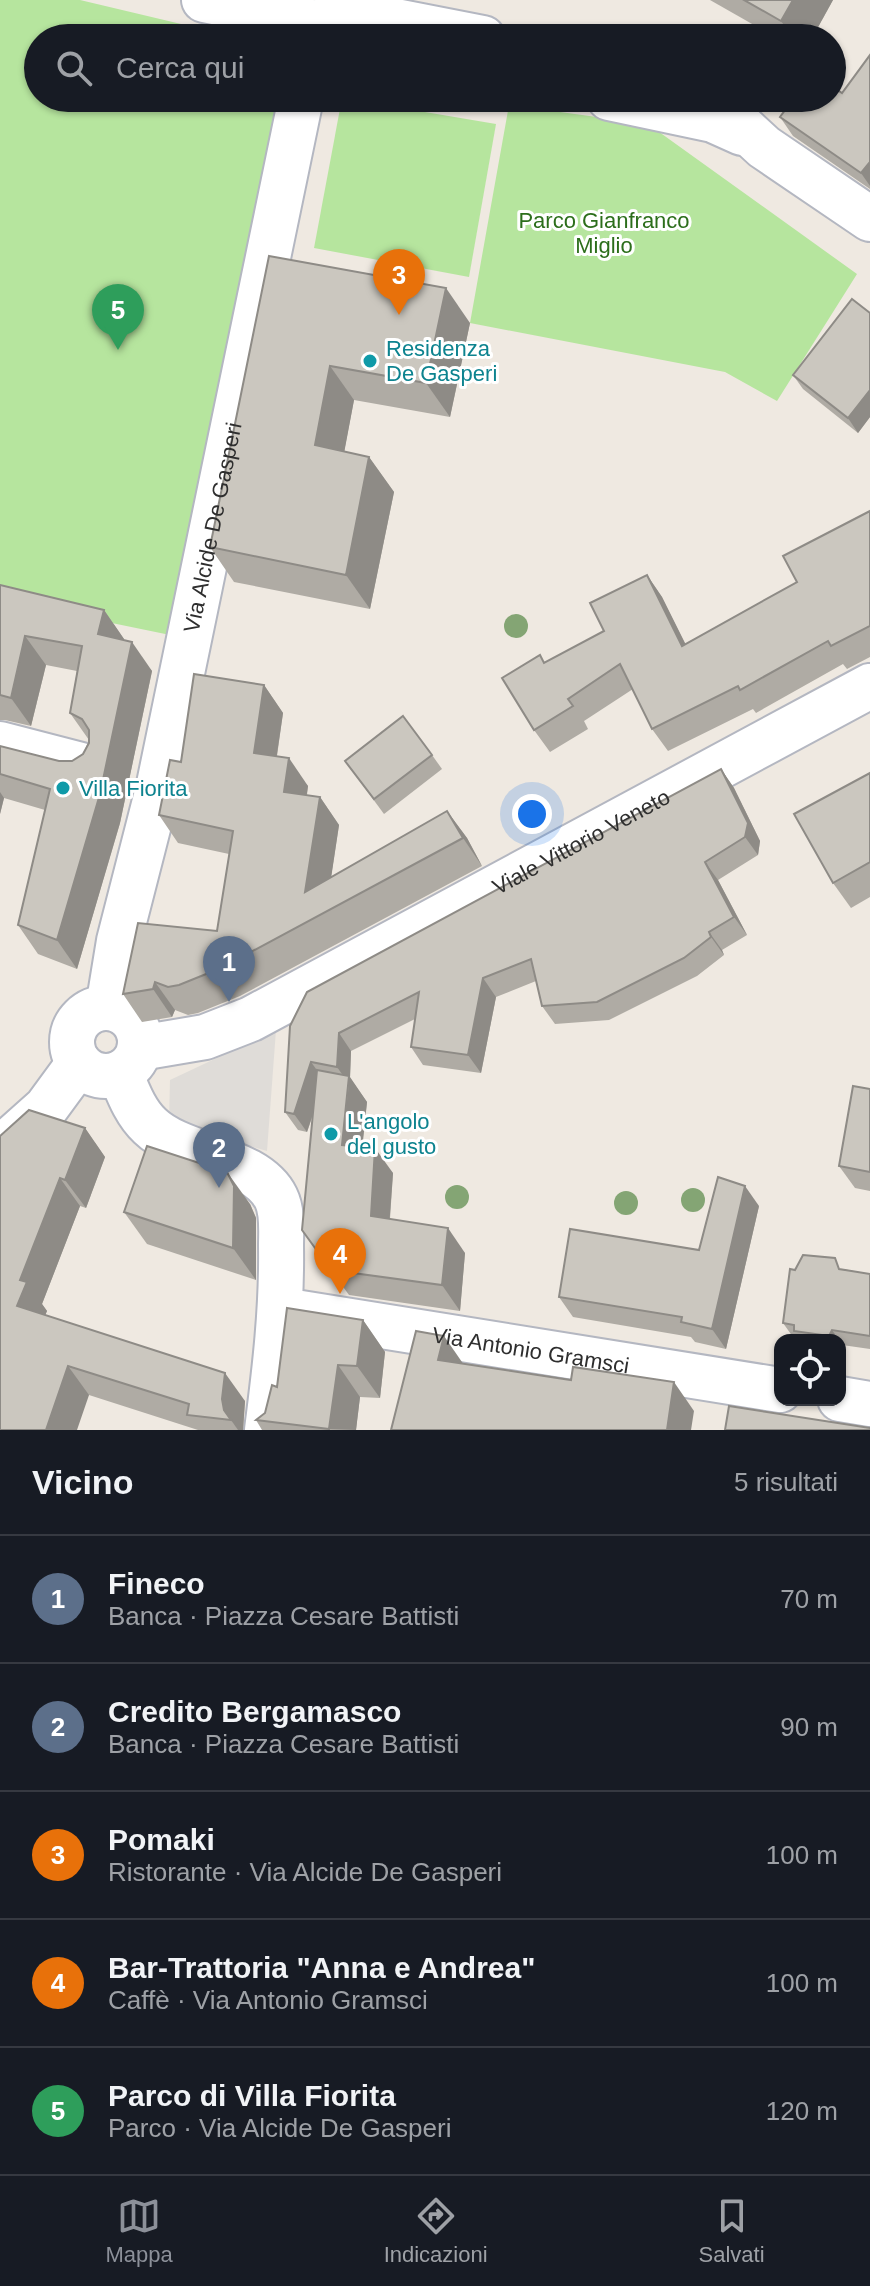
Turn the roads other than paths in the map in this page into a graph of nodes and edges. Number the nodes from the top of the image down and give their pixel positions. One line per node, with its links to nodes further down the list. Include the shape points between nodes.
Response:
1 (204, 0): 2 (street)
2 (316, 24)
3 (323, 24): 4 (street, via 349,12)
4 (411, 24)
5 (298, 112): 13 (street, Via Alcide De Gasperi, via 144,784)
6 (675, 112): 8 (street, via 713,120)
7 (726, 112): 8 (street)
8 (764, 147): 9 (street)
9 (870, 219)
10 (870, 686): 14 (street, Viale Vittorio Veneto, via 285,1013)
11 (0, 744): 12 (street)
12 (85, 766)
13 (108, 1008): 14 (street, via 136,1026); 14 (street, via 87,1013 73,1031 73,1053)
14 (113, 1061): 15 (street, via 46,1108); 16 (street, via 134,1105 160,1134 245,1171 268,1169 281,1215)
15 (0, 1149)
16 (282, 1310): 17 (street, Via Antonio Gramsci); 20 (street)
17 (774, 1389)
18 (846, 1400): 19 (street)
19 (870, 1404)
20 (267, 1430)

